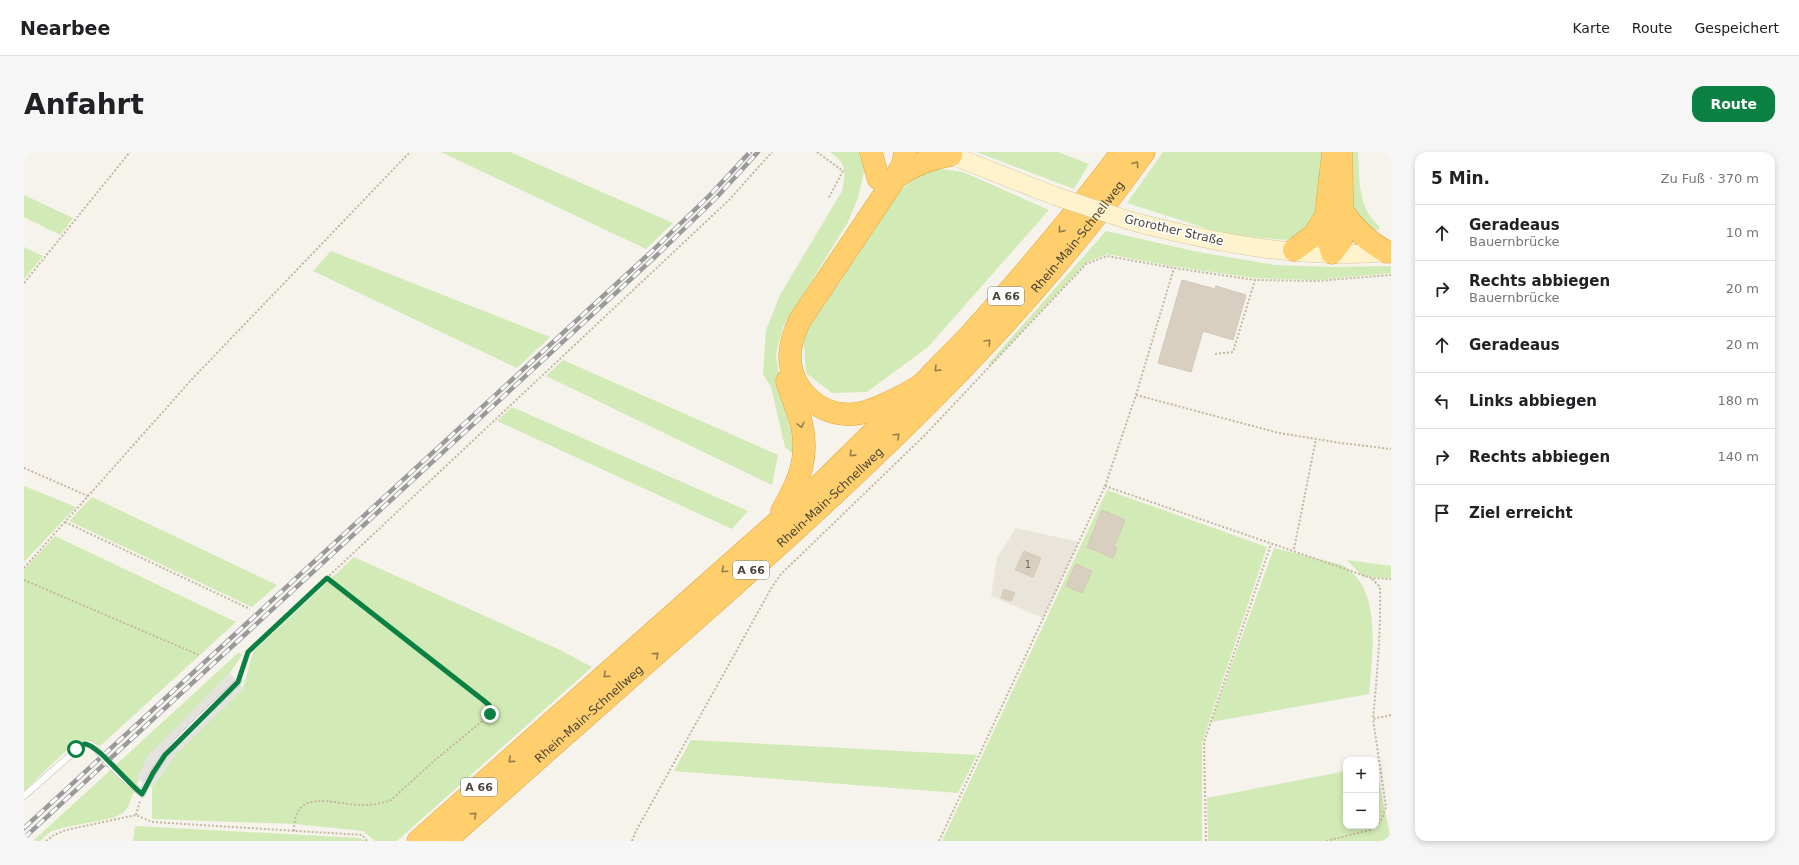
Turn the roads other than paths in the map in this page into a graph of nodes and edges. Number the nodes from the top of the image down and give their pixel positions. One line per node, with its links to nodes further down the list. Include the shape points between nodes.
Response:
1 (871, 152): 9 (highway)
2 (893, 152): 9 (highway)
3 (905, 152): 9 (highway, via 903,164)
4 (1122, 152): 14 (highway, A 66, one-way to 14, via 1006,296)
5 (1144, 152): 19 (highway, Rhein-Main-Schnellweg / A 66, one-way to 5, via 786,539 909,424 1042,282 1098,215)
6 (1333, 152): 10 (highway)
7 (1341, 152): 10 (highway)
8 (947, 154): 9 (highway); 11 (main road, Grorother Straße, bridge, via 1055,196 1131,221 1196,237)
9 (887, 178): 14 (highway, via 800,320 791,346 791,364 796,382 806,397 821,408 838,414 865,412); 15 (highway, one-way to 15, via 798,311 786,337 784,364 802,426 805,450 799,480)
10 (1334, 212): 11 (highway, via 1314,235); 12 (highway, via 1374,245); 13 (highway, via 1327,232)
11 (1294, 250): 13 (main road, Grorother Straße)
12 (1389, 252): 13 (main road, Grorother Straße)
13 (1332, 253)
14 (919, 387): 15 (highway, Rhein-Main-Schnellweg / A 66, one-way to 15, via 824,481)
15 (774, 526): 18 (highway, Rhein-Main-Schnellweg / A 66, one-way to 18)
16 (238, 682): 17 (lane, bridge, via 165,755 142,794 94,747 85,744 76,749)
17 (24, 796)
18 (418, 841)
19 (445, 841)

